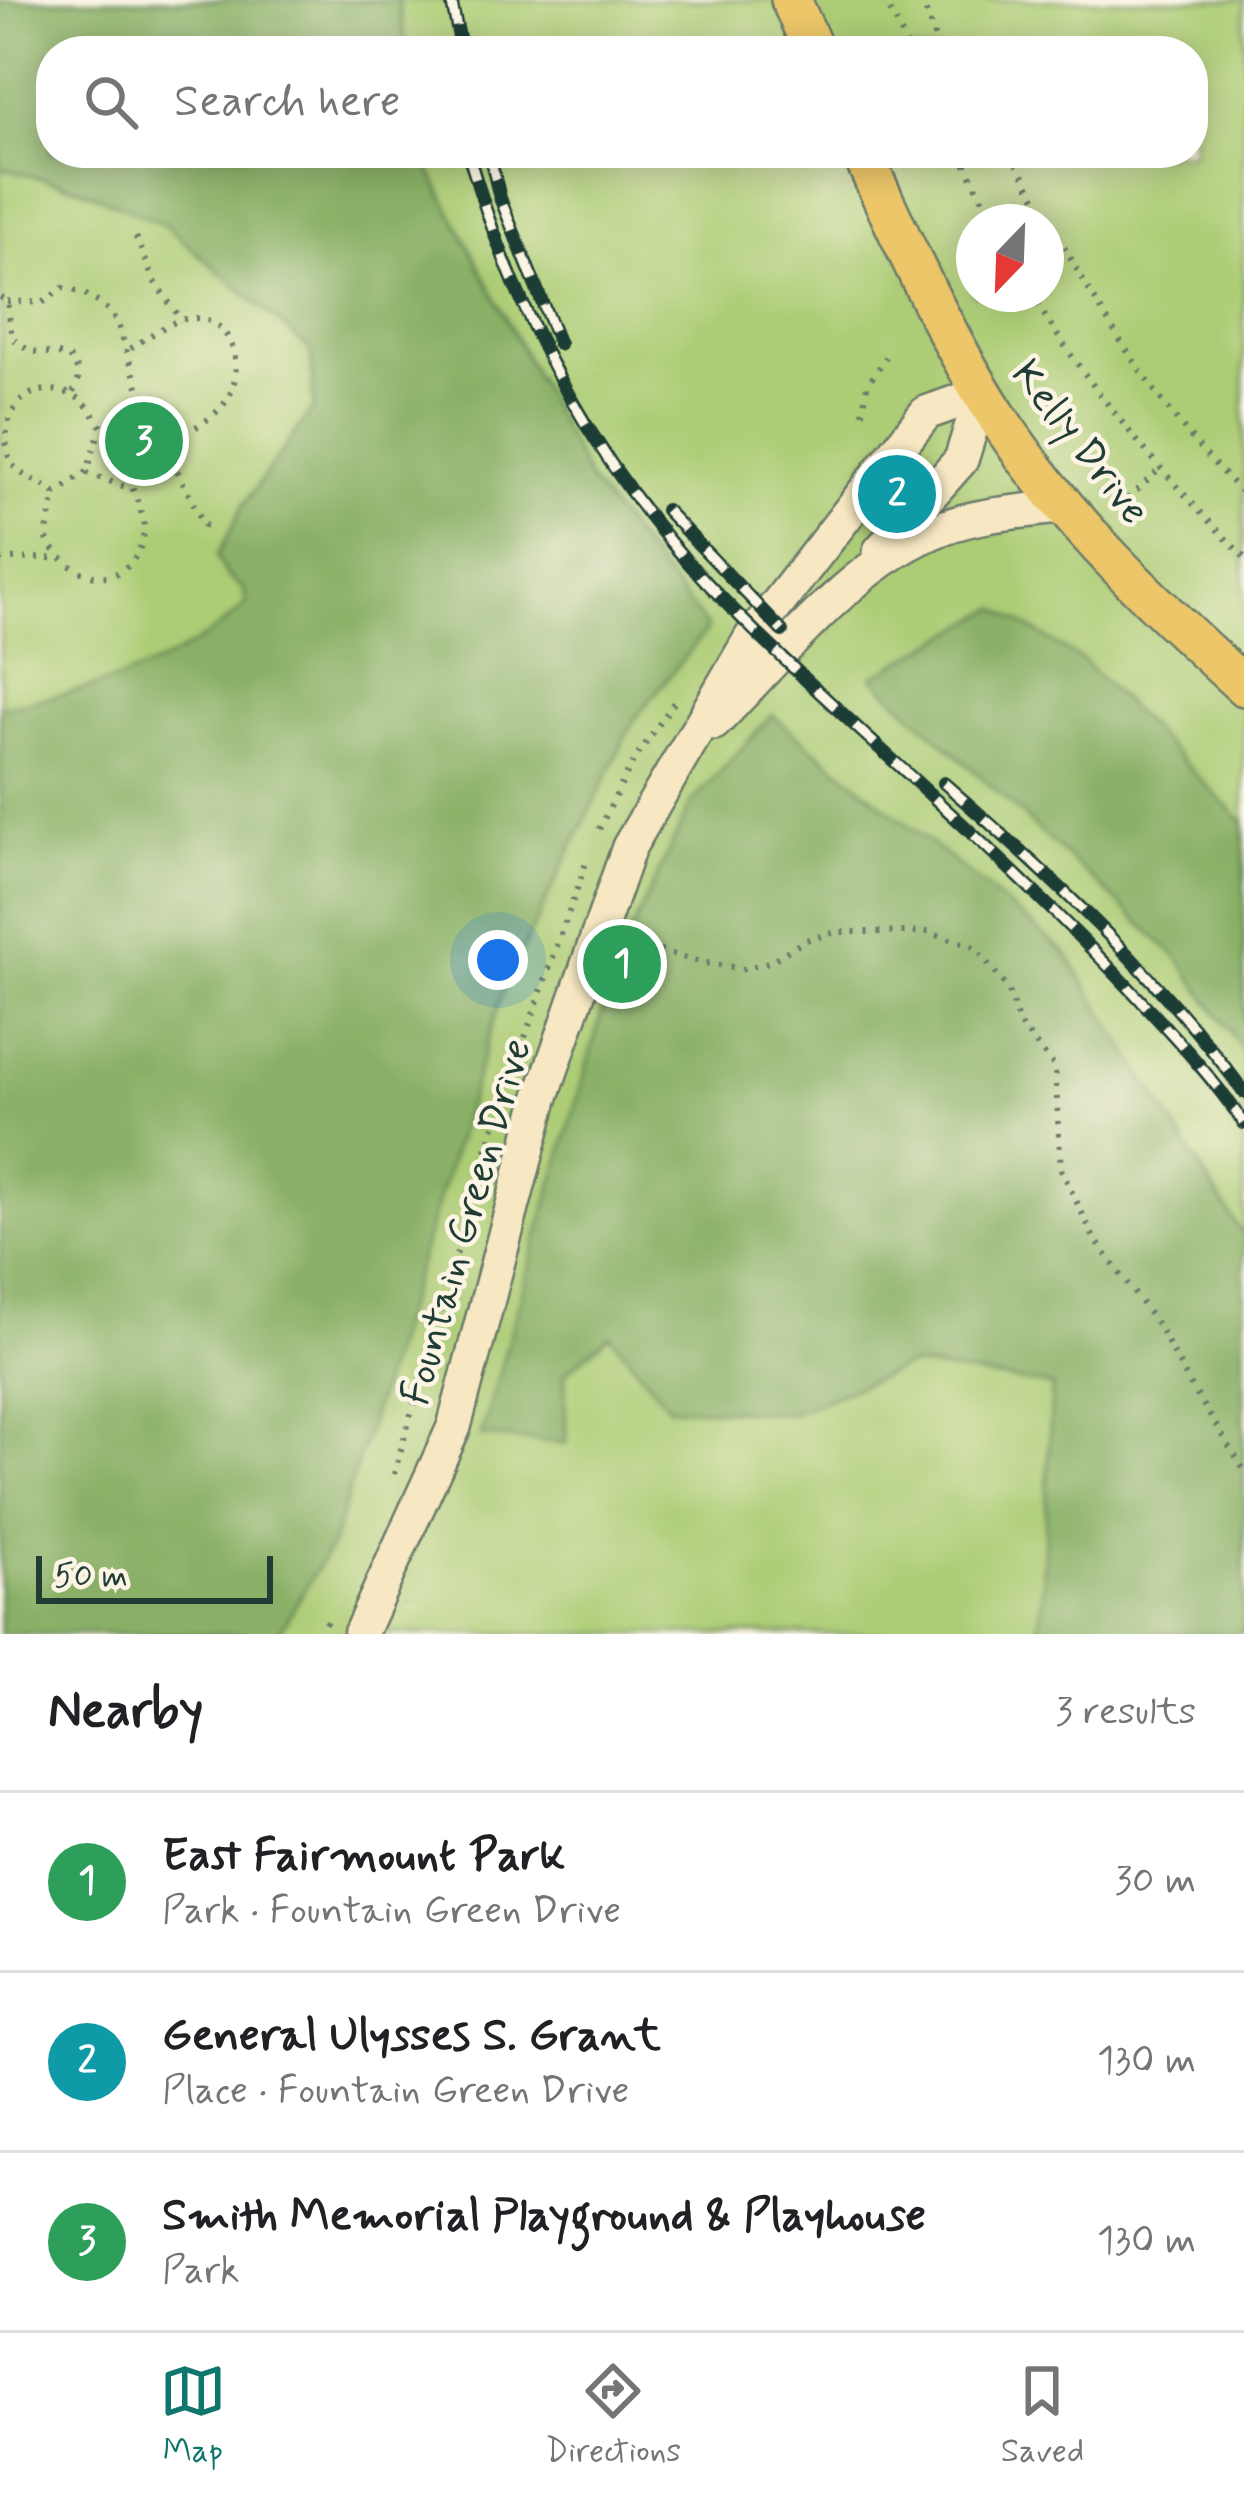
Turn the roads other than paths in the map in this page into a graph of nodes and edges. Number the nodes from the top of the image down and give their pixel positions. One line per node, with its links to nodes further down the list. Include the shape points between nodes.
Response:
1 (791, 0): 2 (main road)
2 (807, 36)
3 (869, 168): 4 (main road, Kelly Drive)
4 (982, 393): 5 (main road, Kelly Drive); 6 (street, Fountain Green Drive, via 961,460); 8 (street, Fountain Green Drive, via 926,412 751,638)
5 (1064, 506): 6 (street, Fountain Green Drive, via 947,526); 7 (main road, Kelly Drive)
6 (859, 576): 8 (street, Fountain Green Drive)
7 (1244, 686)
8 (675, 763): 9 (street, Fountain Green Drive, via 629,847 548,1078 454,1427)
9 (360, 1634)

